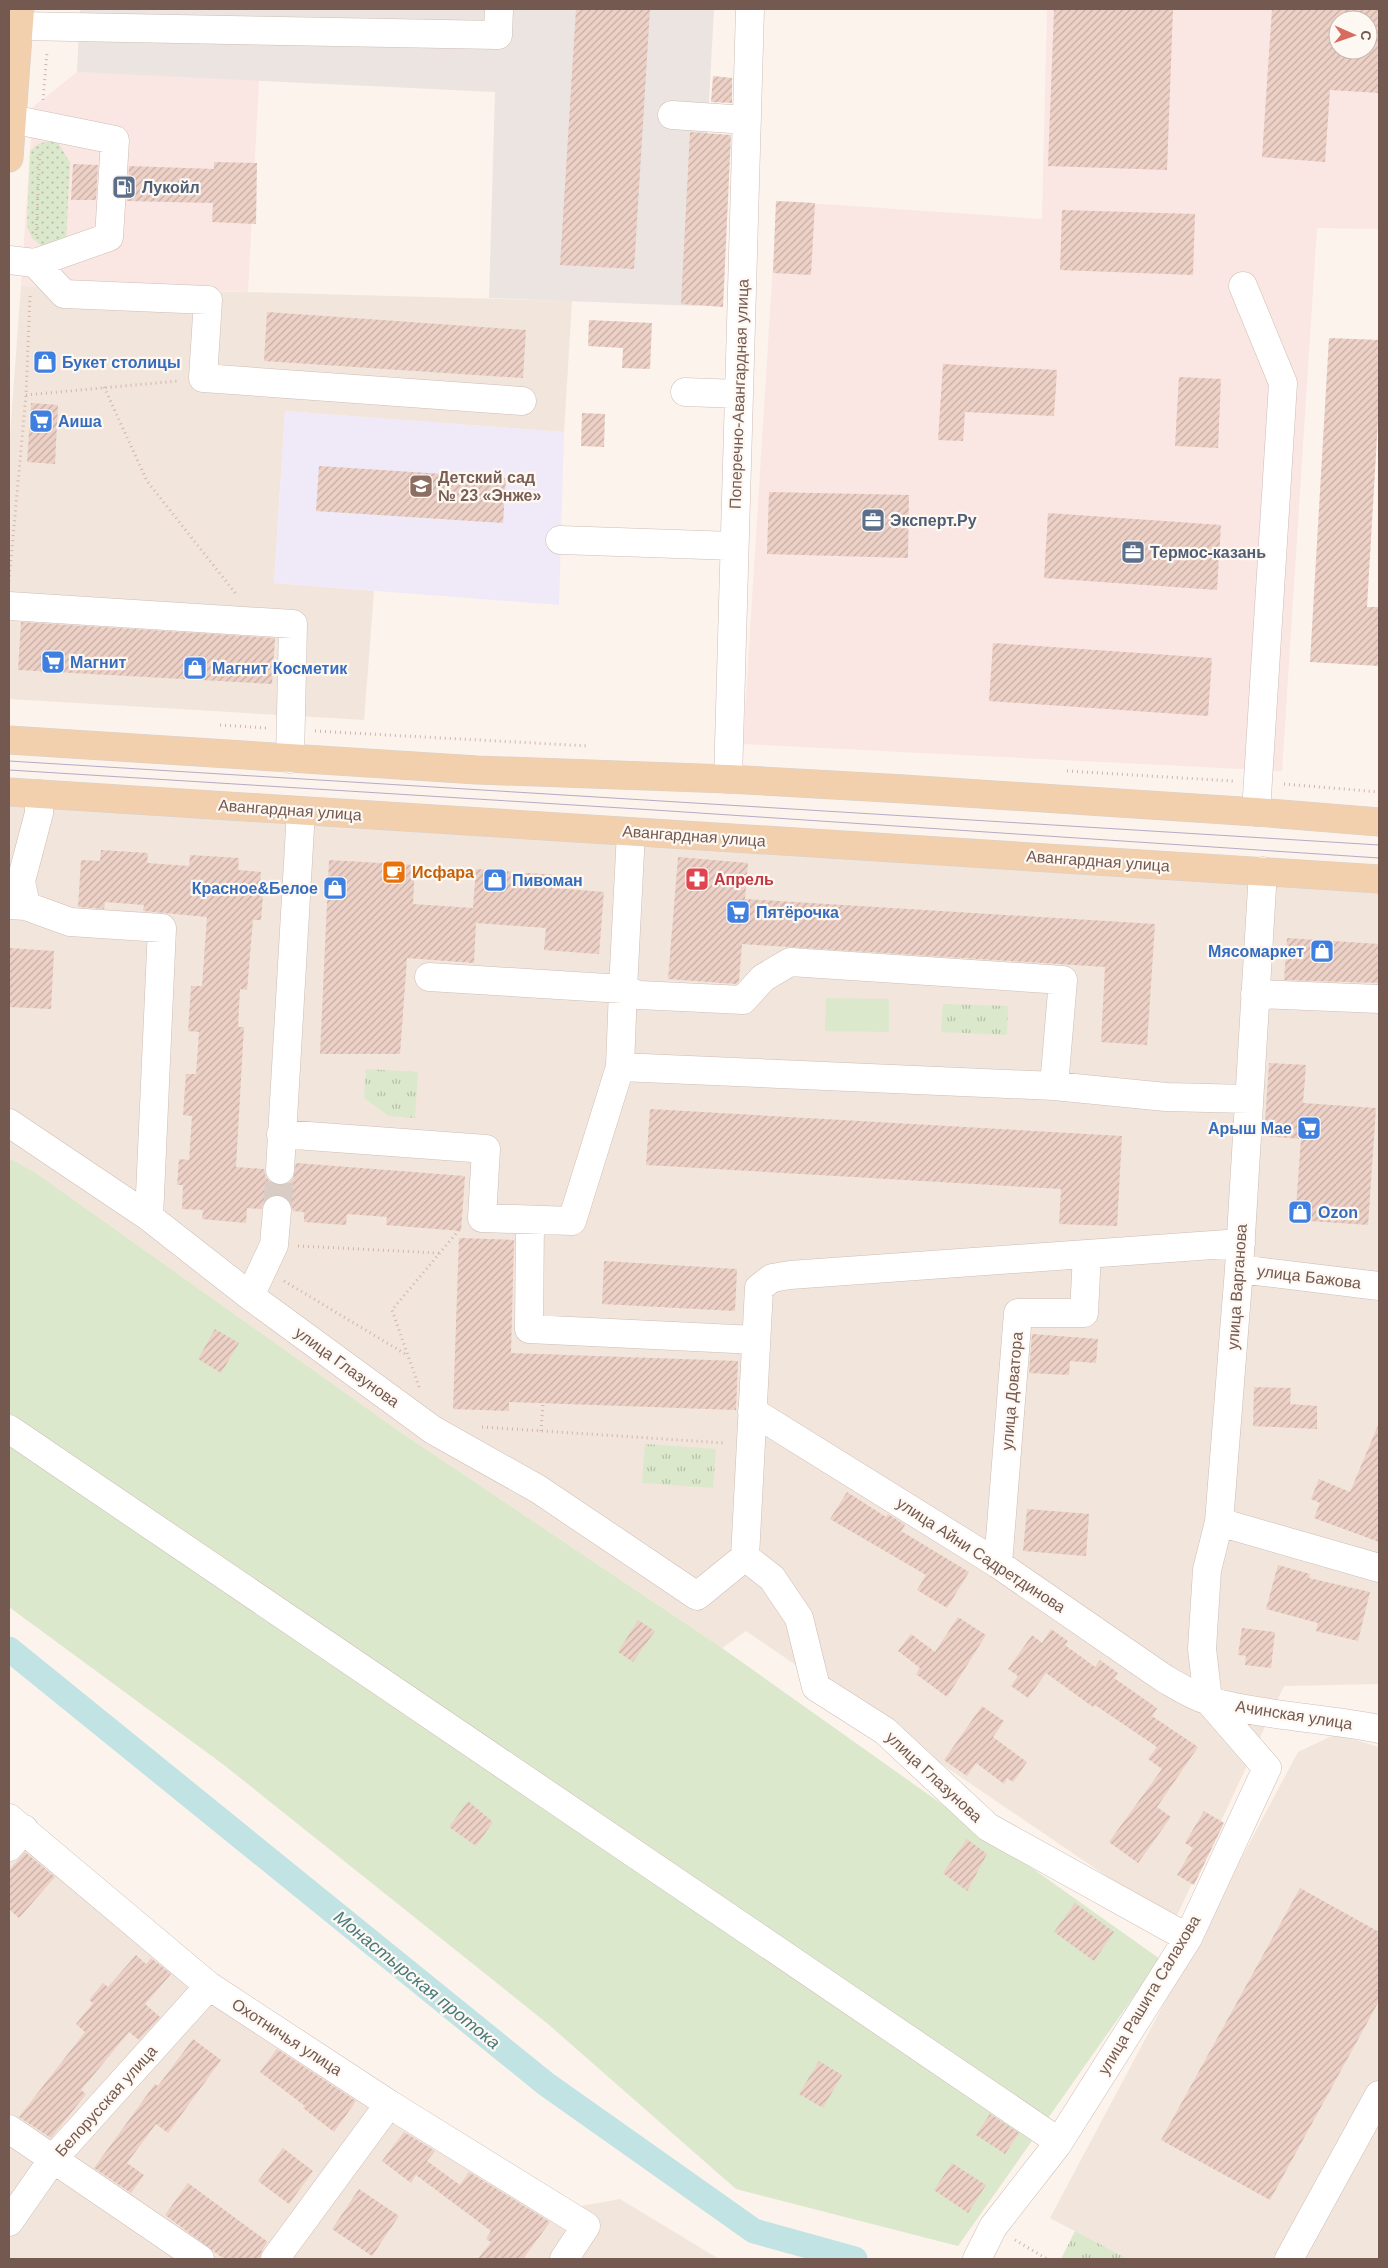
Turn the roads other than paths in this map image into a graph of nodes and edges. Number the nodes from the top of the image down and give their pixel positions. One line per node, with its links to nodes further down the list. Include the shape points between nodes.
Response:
1 (499, 9): 3 (street, via 498,35)
2 (750, 9): 6 (street, Поперечно-Авангардная улица)
3 (20, 18): 5 (main road)
4 (672, 115): 6 (street)
5 (11, 119): 7 (main road); 8 (street, via 115,140 109,237)
6 (747, 120): 11 (street, Поперечно-Авангардная улица)
7 (9, 158)
8 (22, 262): 12 (street, via 64,294 208,300 203,378)
9 (1243, 286): 22 (street, via 1283,383)
10 (684, 392): 11 (street)
11 (739, 394): 14 (street, Поперечно-Авангардная улица, via 748,468)
12 (522, 401)
13 (560, 540): 14 (street)
14 (734, 546): 18 (street, Поперечно-Авангардная улица, via 744,576)
15 (9, 606): 17 (street, via 293,624)
16 (9, 740): 17 (main road)
17 (290, 759): 18 (main road)
18 (728, 779): 22 (main road)
19 (9, 792): 20 (main road, Авангардная улица)
20 (39, 794): 21 (main road, Авангардная улица); 27 (street, via 39,814)
21 (301, 811): 24 (main road, Авангардная улица); 36 (street)
22 (1256, 812): 23 (main road)
23 (1379, 822)
24 (631, 832): 25 (main road, Авангардная улица); 29 (street)
25 (1263, 871): 26 (main road, Авангардная улица); 30 (street, улица Варганова)
26 (1379, 879)
27 (17, 906): 39 (street, via 70,922 162,928)
28 (429, 977): 29 (street)
29 (623, 989): 32 (street); 33 (street, via 639,995 743,1000 763,978 790,962 1063,980)
30 (1254, 994): 31 (street); 34 (street, улица Варганова)
31 (1379, 999)
32 (620, 1067): 33 (street); 40 (street, via 572,1221)
33 (1054, 1086): 34 (street, via 1166,1097)
34 (1249, 1099): 42 (street, улица Варганова)
35 (9, 1122): 39 (street, улица Глазунова)
36 (281, 1134): 37 (street); 40 (street, via 486,1148 482,1218)
37 (280, 1170)
38 (277, 1210): 44 (street, via 268,1256)
39 (149, 1217): 44 (street, улица Глазунова)
40 (530, 1220): 45 (street, via 529,1329)
41 (1086, 1254): 42 (street, улица Бажова); 45 (street, улица Бажова, via 772,1278 759,1288); 50 (street, улица Доватора, via 1084,1313 1018,1313)
42 (1240, 1256): 43 (street, улица Бажова); 48 (street, улица Варганова)
43 (1379, 1286)
44 (250, 1296): 49 (street, улица Глазунова, via 433,1430 538,1490 697,1596)
45 (756, 1340): 46 (street, улица Бажова)
46 (752, 1411): 49 (street, улица Бажова); 50 (street, улица Айни Садретдинова)
47 (9, 1429): 60 (street, via 1049,2135)
48 (1219, 1522): 51 (street); 52 (street, улица Варганова, via 1206,1580 1202,1649)
49 (745, 1557): 55 (street, улица Глазунова, via 772,1578 799,1618 816,1687 885,1731 988,1827)
50 (998, 1564): 52 (street, улица Айни Садретдинова, via 1165,1679)
51 (1379, 1568)
52 (1208, 1700): 53 (street, Ачинская улица); 55 (street, улица Рашита Салахова, via 1267,1768)
53 (1379, 1729)
54 (14, 1831): 56 (street, Охотничья улица)
55 (1188, 1938): 60 (street, улица Рашита Салахова)
56 (209, 1986): 58 (street, Охотничья улица); 61 (street, Белорусская улица)
57 (1379, 2096): 67 (street)
58 (389, 2104): 64 (street); 65 (street, Охотничья улица, via 586,2226)
59 (9, 2129): 61 (street)
60 (1057, 2144): 66 (street, улица Рашита Салахова, via 993,2226)
61 (53, 2159): 62 (street, Белорусская улица); 63 (street)
62 (9, 2222)
63 (200, 2259)
64 (274, 2259)
65 (564, 2259)
66 (977, 2259)
67 (1289, 2259)

